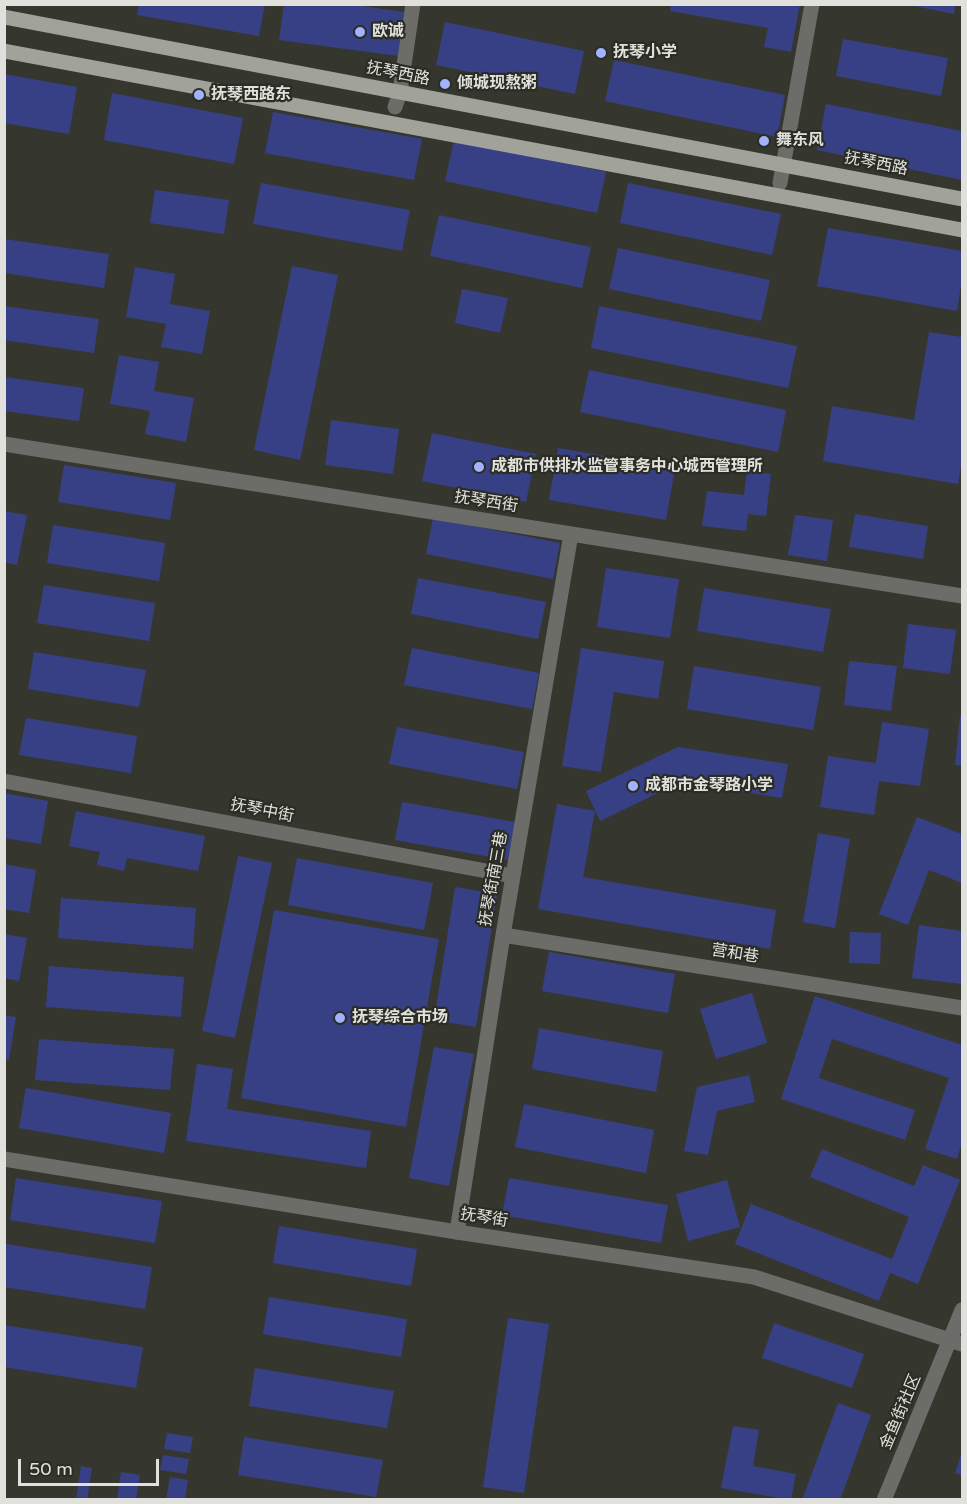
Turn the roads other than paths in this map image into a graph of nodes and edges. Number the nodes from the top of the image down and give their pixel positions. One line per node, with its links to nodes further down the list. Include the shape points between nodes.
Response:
1 (413, 4): 5 (street)
2 (812, 4): 7 (street)
3 (4, 17): 5 (main road, 抚琴西路)
4 (4, 51): 10 (main road)
5 (400, 92): 6 (street); 7 (main road, 抚琴西路)
6 (395, 107)
7 (783, 165): 8 (street); 9 (main road, 抚琴西路)
8 (780, 183)
9 (963, 199)
10 (963, 230)
11 (4, 444): 12 (street, 抚琴西街)
12 (571, 534): 13 (street, 抚琴西街); 15 (street, 抚琴街南三巷)
13 (963, 596)
14 (4, 782): 15 (street, 抚琴中街)
15 (513, 876): 16 (street, 抚琴街南三巷)
16 (503, 935): 17 (street, 营和巷); 19 (street, 抚琴街南三巷)
17 (963, 1008)
18 (4, 1159): 19 (street, 抚琴街)
19 (457, 1232): 21 (street, 抚琴街, via 754,1276)
20 (963, 1310): 21 (street, 金鱼街社区)
21 (957, 1341): 22 (street, 金鱼街社区)
22 (884, 1500)

